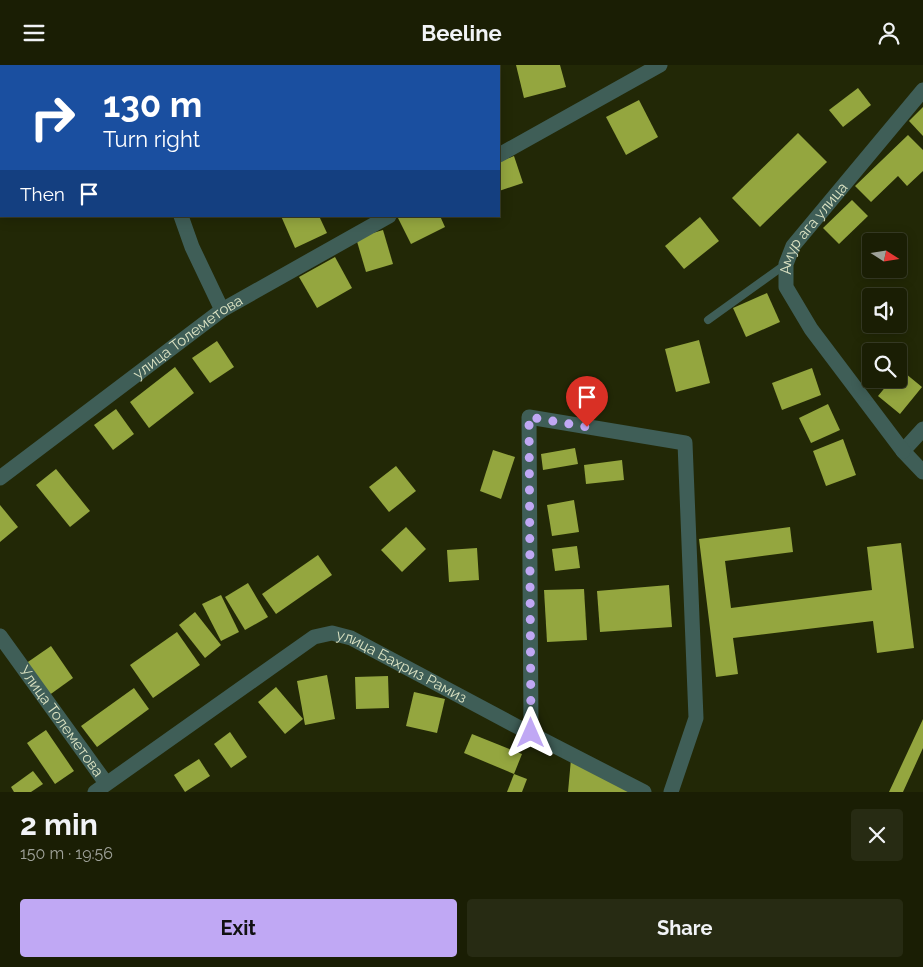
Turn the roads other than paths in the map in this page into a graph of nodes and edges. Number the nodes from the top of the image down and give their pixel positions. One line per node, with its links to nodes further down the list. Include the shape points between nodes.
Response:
1 (660, 65): 3 (street)
2 (923, 90): 6 (street, Амур ага улица, via 793,246)
3 (500, 154)
4 (181, 217): 7 (street)
5 (387, 217): 7 (street, улица Толеметова)
6 (786, 264): 8 (lane); 10 (street, Амур ага улица, via 786,287 811,329)
7 (222, 309): 12 (street, улица Толеметова)
8 (708, 320)
9 (923, 429): 10 (street)
10 (903, 451): 11 (street, Амур ага улица)
11 (923, 473)
12 (0, 478)
13 (0, 635): 15 (street, Улица Толеметова)
14 (531, 733): 15 (street, улица Бахриз Рамиз, via 351,638 332,633 314,637); 16 (street, улица Бахриз Рамиз); 17 (street, via 529,417 685,443 696,717)
15 (101, 788)
16 (644, 792)
17 (671, 792)

